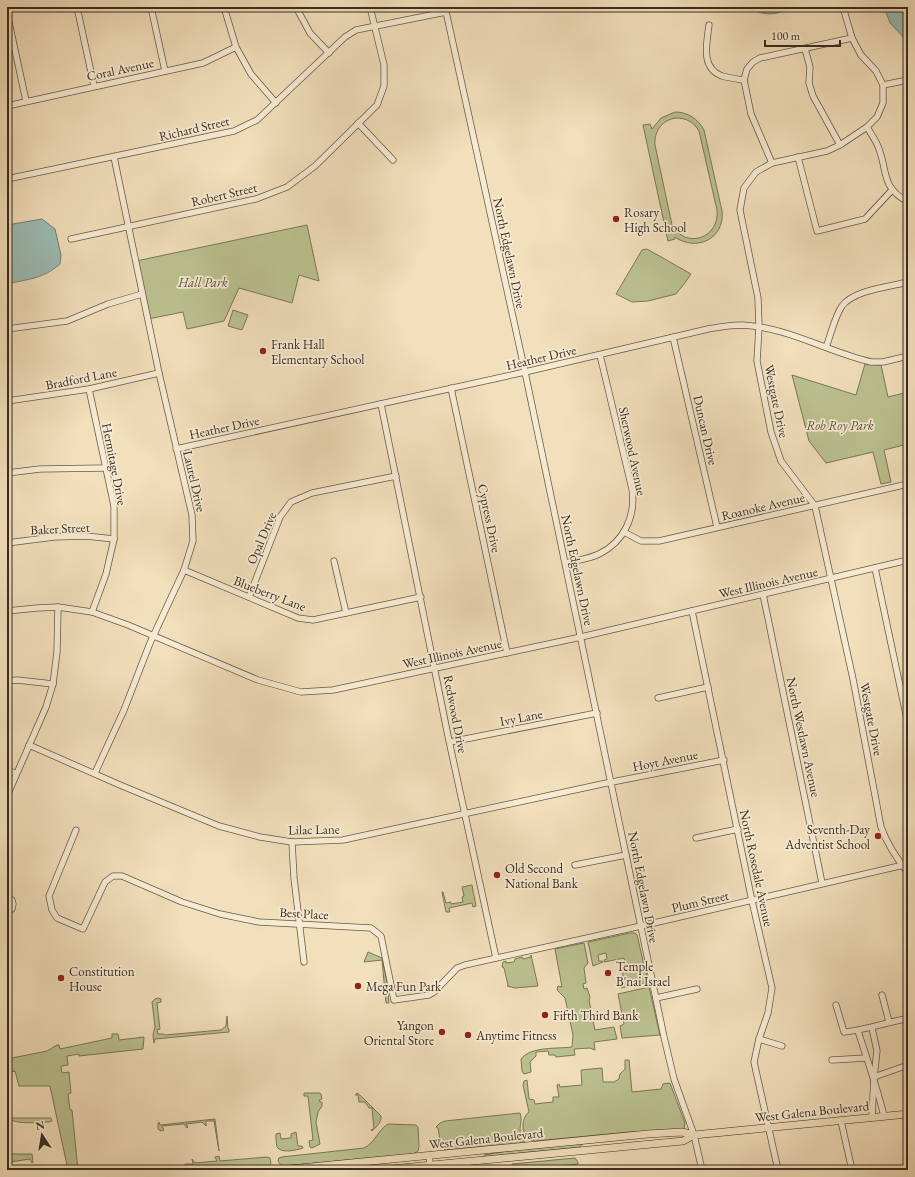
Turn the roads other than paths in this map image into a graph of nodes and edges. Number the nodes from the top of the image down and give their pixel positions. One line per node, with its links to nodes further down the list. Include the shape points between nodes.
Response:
1 (77, 7): 19 (street)
2 (151, 7): 15 (street)
3 (224, 7): 12 (street)
4 (296, 7): 14 (street, via 310,33)
5 (370, 7): 10 (street)
6 (843, 7): 11 (street)
7 (445, 9): 10 (street, Richard Street); 43 (street, North Edgelawn Drive)
8 (7, 13): 20 (street)
9 (709, 25): 16 (street, via 706,56 708,63 721,76)
10 (374, 26): 14 (street, Richard Street, via 356,30); 23 (street, via 384,65 384,86 378,105)
11 (852, 38): 13 (street); 18 (street)
12 (236, 47): 15 (street, Coral Avenue, via 203,63); 21 (street, via 251,74)
13 (805, 49): 16 (street, via 760,58 747,69); 25 (street, via 813,96)
14 (328, 53): 21 (street, Richard Street)
15 (165, 71): 19 (street, Coral Avenue)
16 (744, 80): 29 (street, via 751,114)
17 (908, 80): 18 (street)
18 (883, 85): 24 (street, Westgate Drive, via 883,103 877,117)
19 (94, 86): 20 (street, Coral Avenue)
20 (26, 101): 22 (street, Coral Avenue)
21 (276, 103): 26 (street, Richard Street, via 258,120 234,131)
22 (7, 106)
23 (358, 123): 28 (street); 33 (street, Robert Street, via 315,166 287,187 256,199)
24 (867, 127): 25 (street, Westgate Drive); 31 (street, via 879,149 885,177)
25 (840, 145): 27 (street, Westgate Drive, via 827,151)
26 (114, 157): 30 (street, Richard Street); 33 (street, Laurel Drive)
27 (798, 157): 29 (street, Westgate Drive); 31 (street, via 817,231 865,219)
28 (393, 160)
29 (772, 163): 37 (street, Westgate Drive, via 756,172 744,188 740,210 758,298)
30 (7, 179)
31 (892, 190): 32 (street)
32 (908, 202)
33 (129, 227): 34 (street, Robert Street); 36 (street, Laurel Drive)
34 (71, 239)
35 (908, 282): 40 (street, via 861,293 846,301 837,315)
36 (142, 294): 38 (street, via 108,304 67,321); 44 (street, Laurel Drive)
37 (759, 327): 39 (street, Heather Drive, via 729,326); 40 (street, Heather Drive); 54 (street, Westgate Drive, via 758,362 771,432 781,461)
38 (7, 329)
39 (673, 337): 41 (street, Heather Drive); 55 (street, Duncan Drive)
40 (826, 347): 42 (street, Heather Drive, via 871,362)
41 (600, 355): 43 (street, Heather Drive); 56 (street, Sherwood Avenue, via 633,497 632,512)
42 (908, 356)
43 (525, 372): 45 (street, Heather Drive); 61 (street, North Edgelawn Drive)
44 (159, 373): 46 (street, Bradford Lane); 49 (street, Laurel Drive)
45 (451, 388): 48 (street, Heather Drive); 75 (street, Cypress Drive)
46 (89, 389): 47 (street, Bradford Lane); 50 (street, Hermitage Drive)
47 (7, 401)
48 (381, 404): 49 (street, Heather Drive); 52 (street, Redwood Drive)
49 (176, 449): 63 (street, Laurel Drive, via 192,515 194,541)
50 (106, 468): 51 (street, via 40,469); 57 (street, Hermitage Drive, via 114,506)
51 (7, 473)
52 (396, 476): 66 (street, Opal Drive, via 312,493 290,502 280,517); 67 (street, Redwood Drive)
53 (908, 484): 54 (street, Roanoke Avenue)
54 (815, 506): 55 (street, Roanoke Avenue); 64 (street, Westgate Drive)
55 (717, 527): 56 (street, Roanoke Avenue, via 651,542 641,541)
56 (624, 532): 61 (street, Sherwood Avenue, via 619,539 597,555)
57 (114, 539): 58 (street, Baker Street, via 86,536 54,537); 71 (street, Hermitage Drive, via 106,574)
58 (7, 543)
59 (908, 560): 62 (street, West Illinois Avenue)
60 (334, 561): 72 (street)
61 (566, 563): 74 (street, North Edgelawn Drive)
62 (875, 568): 64 (street, West Illinois Avenue); 82 (street)
63 (184, 570): 66 (street, Blueberry Lane); 73 (street, Laurel Drive)
64 (831, 578): 65 (street, West Illinois Avenue); 98 (street, Westgate Drive, via 881,827 890,847)
65 (763, 594): 70 (street, West Illinois Avenue); 100 (street, North Westlawn Avenue)
66 (248, 597): 72 (street, Blueberry Lane, via 298,618 313,620)
67 (421, 597): 72 (street, Blueberry Lane); 76 (street, Redwood Drive)
68 (58, 607): 69 (street, West Illinois Avenue); 71 (street, West Illinois Avenue); 78 (street)
69 (7, 611)
70 (692, 611): 74 (street, West Illinois Avenue); 79 (street, North Rosedale Avenue)
71 (92, 612): 73 (street, West Illinois Avenue)
72 (346, 613)
73 (153, 636): 76 (street, West Illinois Avenue, via 258,680 301,692 332,690); 88 (street, Laurel Drive)
74 (581, 637): 75 (street, West Illinois Avenue); 81 (street, North Edgelawn Drive)
75 (507, 652): 76 (street, West Illinois Avenue)
76 (435, 667): 83 (street, Redwood Drive)
77 (7, 681): 78 (street)
78 (53, 684): 84 (street)
79 (708, 687): 80 (street); 85 (street, North Rosedale Avenue)
80 (658, 698)
81 (597, 713): 83 (street, Ivy Lane); 89 (street, North Edgelawn Drive)
82 (908, 720)
83 (450, 742): 91 (street, Redwood Drive)
84 (29, 745): 87 (street); 88 (street, Lilac Lane)
85 (724, 760): 89 (street, Hoyt Avenue); 92 (street, North Rosedale Avenue)
86 (7, 769): 87 (street)
87 (16, 774): 90 (street)
88 (95, 774): 95 (street, Lilac Lane, via 220,826)
89 (611, 782): 91 (street, Lilac Lane); 96 (street, North Edgelawn Drive)
90 (7, 796)
91 (464, 813): 95 (street, Lilac Lane, via 343,840); 106 (street, Redwood Drive)
92 (738, 829): 94 (street); 102 (street, North Rosedale Avenue)
93 (76, 830): 104 (street, Best Place, via 49,896 57,918 83,929 105,882 113,876 122,876 182,902 220,914 259,922)
94 (696, 838)
95 (292, 842): 104 (street)
96 (626, 855): 97 (street); 105 (street, North Edgelawn Drive)
97 (575, 865)
98 (905, 865): 99 (street, Westgate Drive); 100 (street, Plum Street)
99 (908, 873)
100 (822, 884): 102 (street, Plum Street)
101 (7, 897): 103 (street, via 13,904 12,909)
102 (752, 901): 105 (street, Plum Street); 116 (street, North Rosedale Avenue, via 772,988 768,1013)
103 (7, 912)
104 (300, 925): 106 (street, Best Place, via 366,926 375,930 381,936 394,1000 429,996 457,968); 107 (street)
105 (641, 926): 106 (street, Plum Street); 110 (street, North Edgelawn Drive)
106 (496, 958)
107 (304, 962)
108 (697, 989): 110 (street)
109 (882, 995): 113 (street)
110 (656, 998): 127 (street, North Edgelawn Drive, via 674,1079)
111 (836, 1006): 115 (street, via 844,1032)
112 (905, 1018): 113 (street)
113 (889, 1022): 114 (street)
114 (872, 1028): 115 (street); 121 (street, via 877,1051)
115 (858, 1031): 118 (street)
116 (759, 1039): 117 (street); 126 (street, North Rosedale Avenue, via 754,1062)
117 (782, 1046)
118 (866, 1058): 119 (street); 121 (street)
119 (832, 1060)
120 (908, 1065): 121 (street)
121 (874, 1077): 123 (street); 124 (street)
122 (908, 1114): 123 (main road, West Galena Boulevard)
123 (884, 1116): 124 (main road, West Galena Boulevard)
124 (872, 1117): 125 (main road, West Galena Boulevard)
125 (841, 1121): 126 (main road, West Galena Boulevard); 138 (street)
126 (768, 1128): 127 (main road, West Galena Boulevard); 137 (street, North Rosedale Avenue)
127 (694, 1135): 128 (main road, West Galena Boulevard, via 682,1132); 129 (main road, West Galena Boulevard, via 683,1141); 136 (street, North Edgelawn Drive)
128 (601, 1138): 129 (main road, via 597,1142 587,1144); 130 (main road, West Galena Boulevard)
129 (584, 1150): 132 (main road, West Galena Boulevard)
130 (429, 1156): 131 (main road, West Galena Boulevard); 132 (street)
131 (349, 1163): 133 (main road, West Galena Boulevard); 134 (main road)
132 (430, 1167): 135 (main road, West Galena Boulevard)
133 (280, 1170)
134 (328, 1170)
135 (380, 1170)
136 (702, 1170)
137 (778, 1170)
138 (852, 1170)

